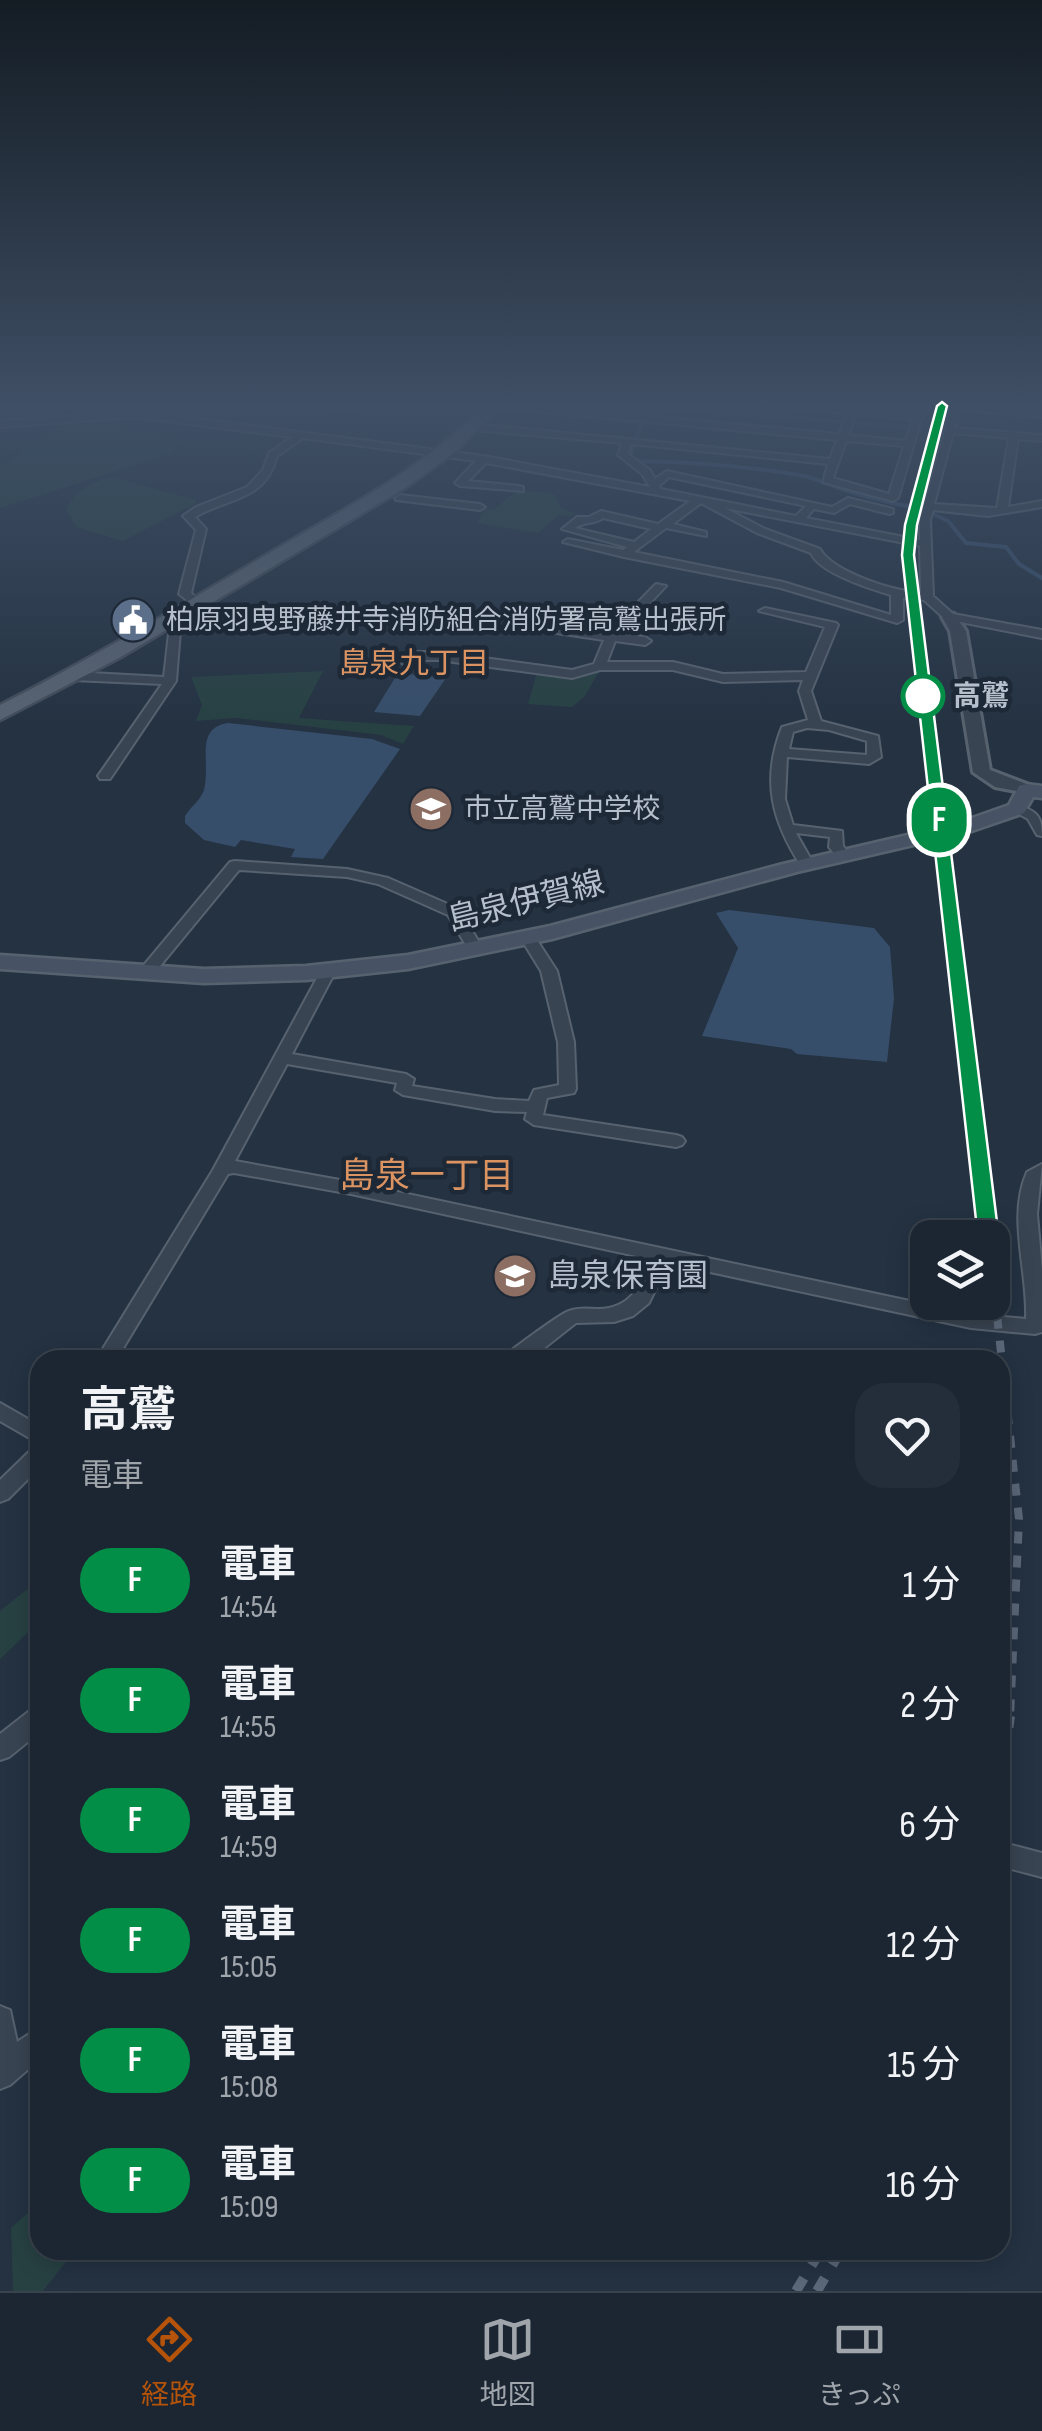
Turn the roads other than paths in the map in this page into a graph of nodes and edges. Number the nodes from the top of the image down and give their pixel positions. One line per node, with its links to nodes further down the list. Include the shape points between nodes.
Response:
1 (196, 513): 22 (street, via 188,516 200,529 186,594)
2 (366, 513): 22 (main road)
3 (604, 513): 15 (street, via 567,529)
4 (628, 513): 11 (street)
5 (681, 513): 11 (street)
6 (725, 513): 17 (street, via 816,551 820,562)
7 (767, 513): 10 (street)
8 (805, 513): 10 (street)
9 (929, 513): 14 (street)
10 (798, 519): 14 (street)
11 (662, 526): 12 (street); 15 (street)
12 (702, 534)
13 (568, 542): 16 (street)
14 (924, 544): 21 (street)
15 (636, 546): 16 (street)
16 (624, 554): 19 (street)
17 (841, 572): 19 (street); 20 (street)
18 (660, 586): 28 (street)
19 (803, 592): 23 (street)
20 (897, 592): 21 (street); 23 (street, via 897,620)
21 (927, 598): 25 (street)
22 (197, 605): 27 (main road)
23 (854, 608): 29 (street)
24 (765, 611): 29 (street)
25 (949, 616): 31 (street); 45 (street, via 958,631 982,772)
26 (564, 617): 32 (street, via 550,635)
27 (175, 618): 36 (main road); 38 (street)
28 (625, 622): 30 (street); 32 (street)
29 (832, 626): 37 (street)
30 (667, 629)
31 (1042, 634)
32 (611, 638): 33 (street); 35 (street)
33 (645, 641)
34 (405, 662): 35 (street, via 439,656 572,674)
35 (600, 666): 37 (street, via 673,666 738,679)
36 (72, 676): 38 (street); 39 (main road)
37 (811, 676): 40 (street, via 804,691)
38 (170, 681): 44 (street)
39 (0, 713)
40 (814, 724): 41 (street); 42 (street, via 787,730)
41 (830, 728): 43 (street); 43 (street, via 873,739 874,756 860,761)
42 (784, 753): 43 (street); 46 (street, via 777,786)
43 (823, 755)
44 (105, 776)
45 (1028, 797): 47 (street); 48 (main road, 島泉伊賀線)
46 (785, 828): 48 (street, via 837,834); 49 (street)
47 (1042, 832)
48 (842, 854): 49 (main road, 島泉伊賀線)
49 (806, 864): 50 (main road, 島泉伊賀線)
50 (528, 937): 51 (main road, 島泉伊賀線); 56 (street, via 549,971 566,1042 568,1089 540,1094)
51 (474, 948): 53 (main road, 島泉伊賀線); 54 (street, via 454,912 383,881 235,865)
52 (0, 962): 54 (main road, 島泉伊賀線)
53 (328, 970): 54 (main road, 島泉伊賀線); 55 (street)
54 (145, 974)
55 (283, 1058): 56 (street, via 406,1078 403,1090); 58 (street)
56 (536, 1107): 57 (street, via 534,1119)
57 (676, 1141)
58 (222, 1170): 60 (street, via 351,1188); 61 (street)
59 (1042, 1170): 60 (street, via 1032,1176 1027,1208 1038,1300 1034,1327 970,1321)
60 (660, 1254): 62 (street, via 648,1295 636,1308 570,1317)
61 (112, 1350)
62 (530, 1350)
63 (0, 1411): 64 (street)
64 (30, 1430)
65 (30, 1464): 66 (street)
66 (0, 1494)
67 (30, 1725): 68 (street)
68 (0, 1749)
69 (1010, 1857): 70 (street)
70 (1042, 1865)
71 (0, 2020): 73 (street)
72 (30, 2050): 73 (street)
73 (4, 2072)

